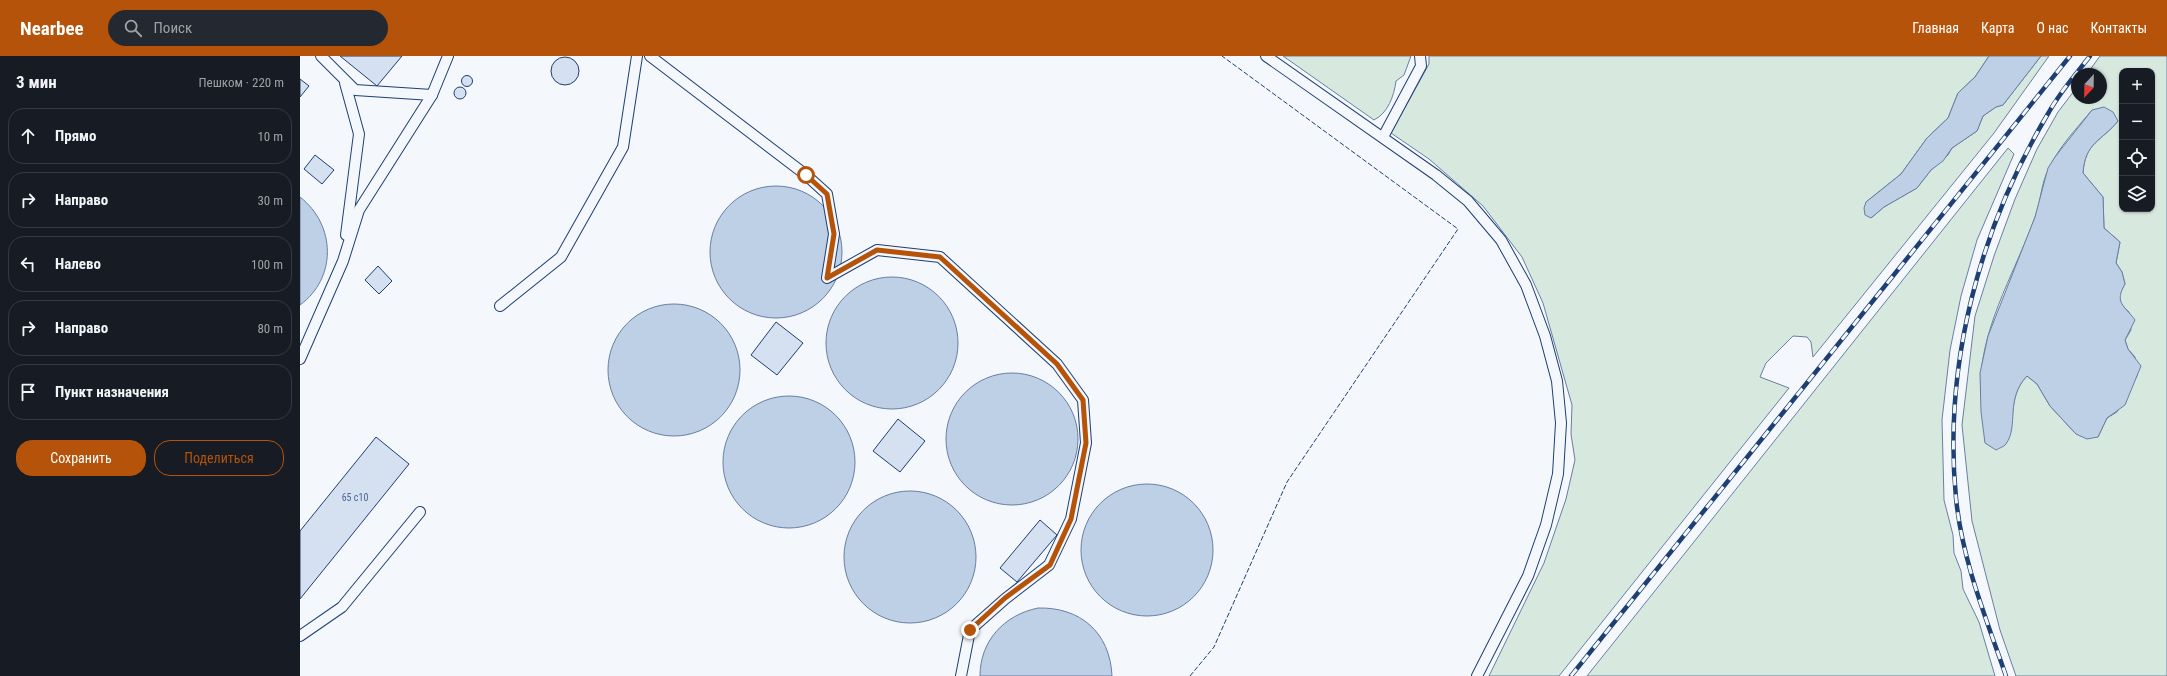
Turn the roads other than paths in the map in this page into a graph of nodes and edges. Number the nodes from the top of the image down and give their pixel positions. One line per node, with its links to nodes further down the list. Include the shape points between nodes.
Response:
1 (321, 56): 8 (lane, via 355,90)
2 (448, 56): 8 (lane)
3 (637, 56): 11 (lane, via 623,147 561,257)
4 (650, 56): 15 (lane, via 806,175 827,194 834,234 827,278 877,250 940,257 1057,364 1083,400 1086,443 1071,519 1050,565 1005,598 970,630)
5 (1266, 56): 9 (lane)
6 (1420, 56): 9 (lane, via 1421,66)
7 (345, 83): 10 (lane, via 359,134)
8 (432, 95): 10 (lane, via 359,210)
9 (1383, 137): 16 (lane, via 1468,201 1501,240 1526,286 1545,336 1557,381 1560,423 1558,474 1546,525 1528,576)
10 (343, 260): 12 (lane)
11 (500, 306)
12 (300, 360)
13 (420, 512): 14 (lane, via 342,607)
14 (300, 636)
15 (961, 676)
16 (1477, 676)

